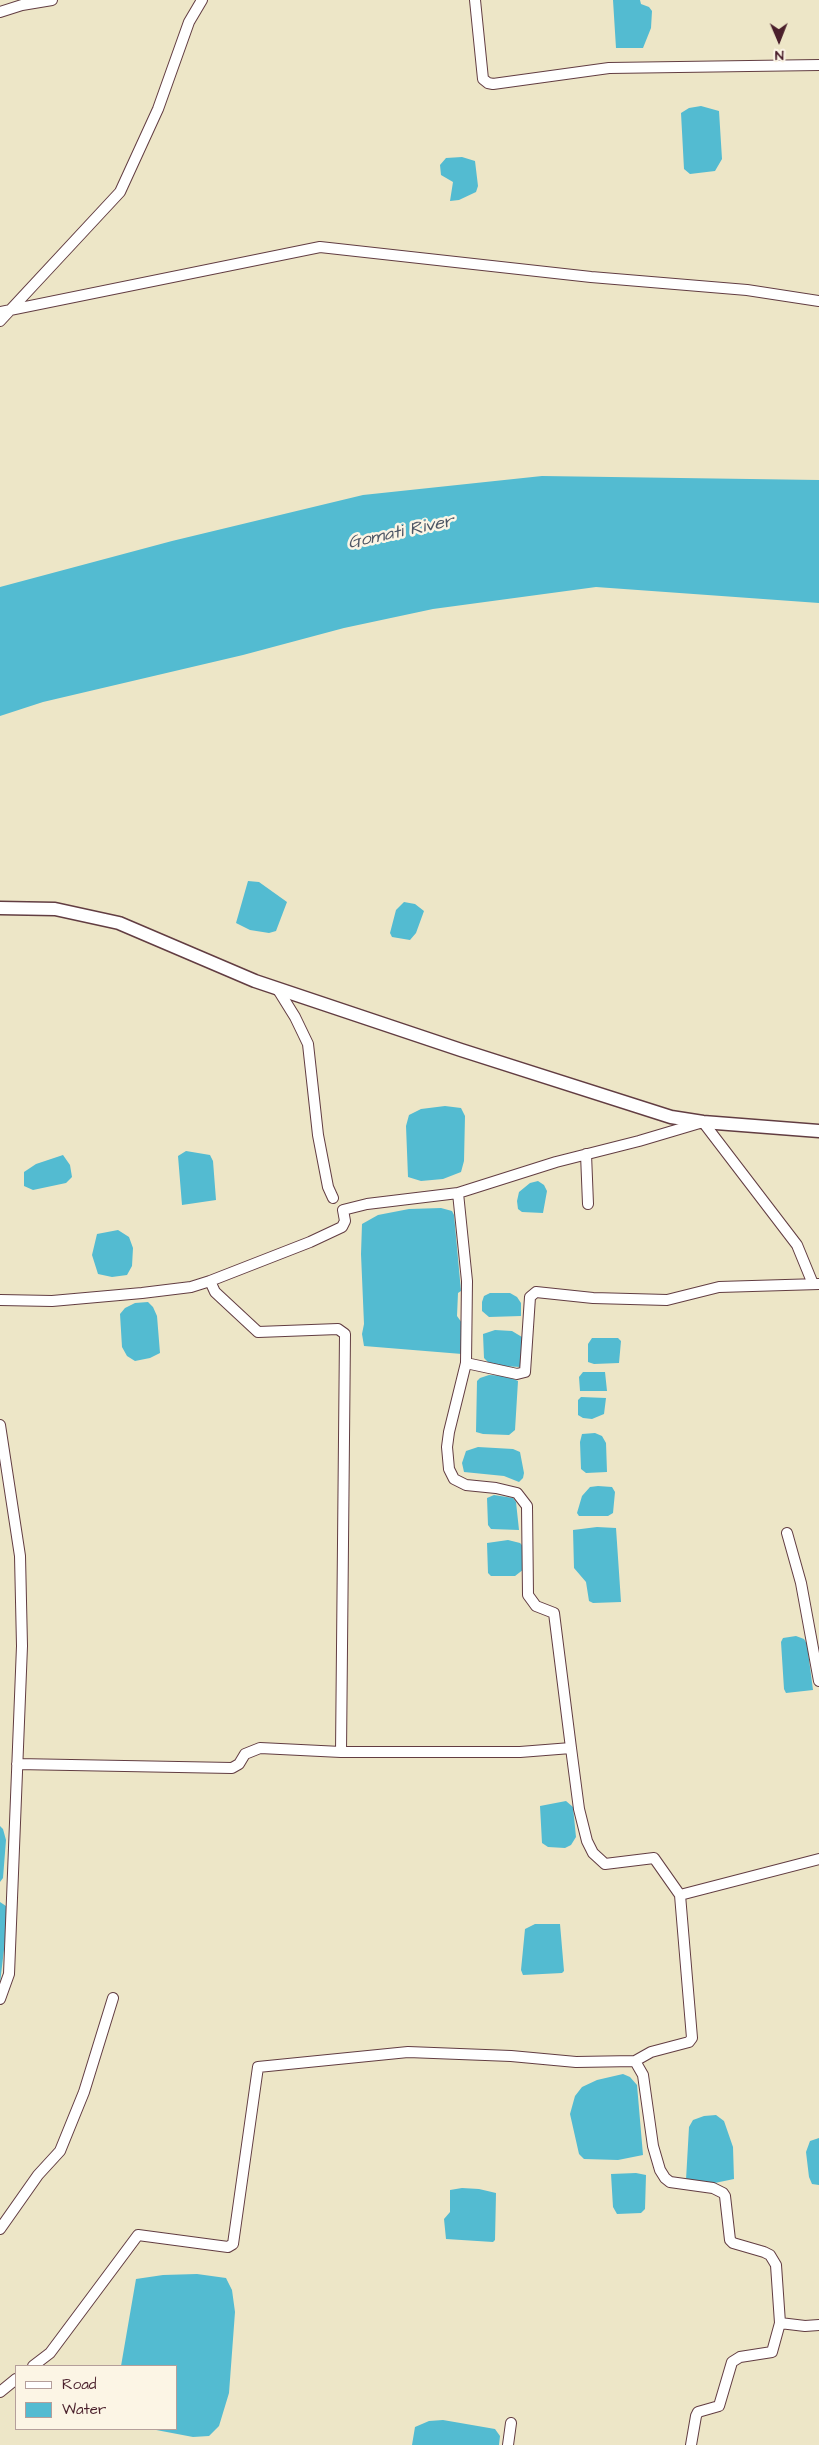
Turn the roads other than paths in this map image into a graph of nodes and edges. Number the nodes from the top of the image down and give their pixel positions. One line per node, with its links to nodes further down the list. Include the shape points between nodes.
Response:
1 (52, 0): 4 (street)
2 (202, 0): 7 (street, via 189,22 158,109 120,192)
3 (475, 0): 5 (street, via 484,78 493,84 608,68)
4 (0, 12)
5 (819, 65)
6 (819, 301): 7 (street, via 748,290 591,277 320,247)
7 (5, 311): 8 (street)
8 (0, 321)
9 (0, 908): 10 (main road, via 54,909 119,924)
10 (277, 988): 11 (main road, via 641,1108); 15 (street, via 308,1044 318,1135)
11 (703, 1122): 12 (main road); 13 (street); 18 (street, via 797,1245)
12 (819, 1131)
13 (586, 1154): 14 (street); 16 (street)
14 (458, 1193): 17 (street, via 343,1210 345,1220 342,1227); 20 (street, via 467,1281)
15 (333, 1198)
16 (588, 1204)
17 (210, 1281): 19 (street, via 142,1293 52,1301); 25 (street, via 215,1292 258,1332 338,1329 346,1334)
18 (816, 1284): 20 (street, via 719,1287 667,1300 602,1299 536,1292 530,1297 525,1372 517,1374)
19 (0, 1300)
20 (466, 1363): 24 (street, via 449,1432 449,1469 454,1479 466,1485 517,1494 527,1506 528,1595 536,1606 554,1613)
21 (0, 1425): 26 (street, via 20,1556 22,1703)
22 (787, 1533): 23 (street, via 801,1583)
23 (819, 1682)
24 (570, 1748): 25 (street, via 520,1752); 28 (street, via 578,1809 593,1854 605,1864 654,1858)
25 (341, 1752): 26 (street, via 260,1748 245,1754 232,1768)
26 (17, 1764): 30 (street, via 9,1974)
27 (819, 1859): 28 (street)
28 (680, 1894): 31 (street, via 692,2038 689,2042 651,2052)
29 (113, 1998): 32 (street, via 90,2075 60,2151 38,2175)
30 (0, 1999)
31 (635, 2061): 33 (street, via 643,2075 660,2170 670,2182 713,2188 723,2193 730,2240 770,2256 776,2265); 35 (street, via 576,2062 408,2052 258,2067 234,2244 228,2247 138,2235 50,2353)
32 (0, 2229)
33 (780, 2323): 34 (street); 40 (street, via 772,2352 740,2357 732,2362 719,2406 698,2412 696,2416)
34 (819, 2325)
35 (34, 2365)
36 (15, 2380): 37 (street)
37 (0, 2392)
38 (511, 2423): 39 (street)
39 (508, 2445)
40 (691, 2445)

